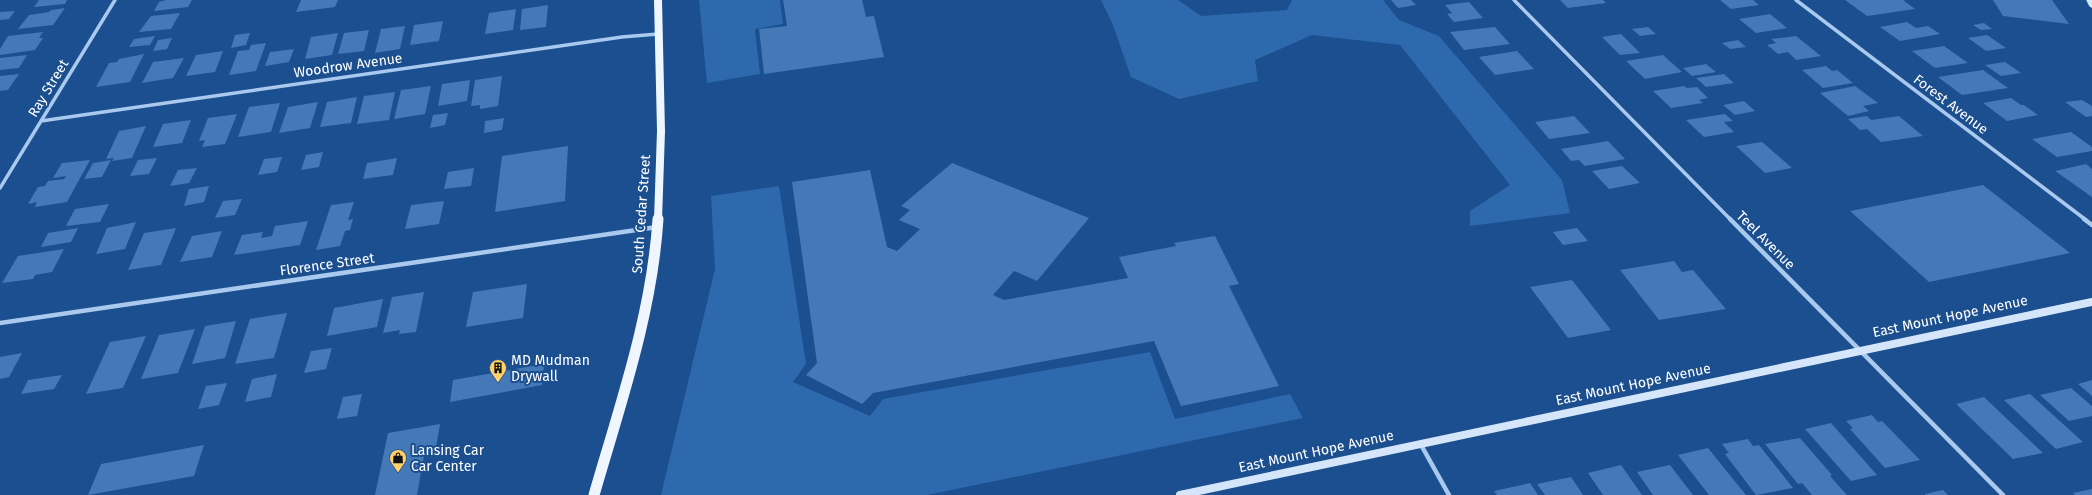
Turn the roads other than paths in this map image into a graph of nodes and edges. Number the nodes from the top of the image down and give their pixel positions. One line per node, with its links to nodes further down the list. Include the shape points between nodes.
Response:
1 (114, 0): 8 (street, Ray Street)
2 (658, 0): 7 (main road, South Cedar Street)
3 (1514, 0): 14 (street, Teel Avenue)
4 (1796, 0): 10 (street, Forest Avenue)
5 (2090, 0): 6 (street)
6 (2092, 4)
7 (658, 34): 8 (street, Woodrow Avenue, via 615,38); 11 (main road, South Cedar Street, via 660,138)
8 (40, 121): 9 (street, Ray Street)
9 (0, 188)
10 (2092, 225)
11 (657, 226): 13 (street, Florence Street); 16 (main road, South Cedar Street, via 654,260 644,314)
12 (2092, 302): 14 (street, East Mount Hope Avenue)
13 (0, 323)
14 (1860, 350): 15 (street, East Mount Hope Avenue); 19 (street, Teel Avenue)
15 (1420, 444): 17 (street, East Mount Hope Avenue); 18 (street)
16 (594, 495)
17 (1180, 495)
18 (1450, 495)
19 (2003, 495)

